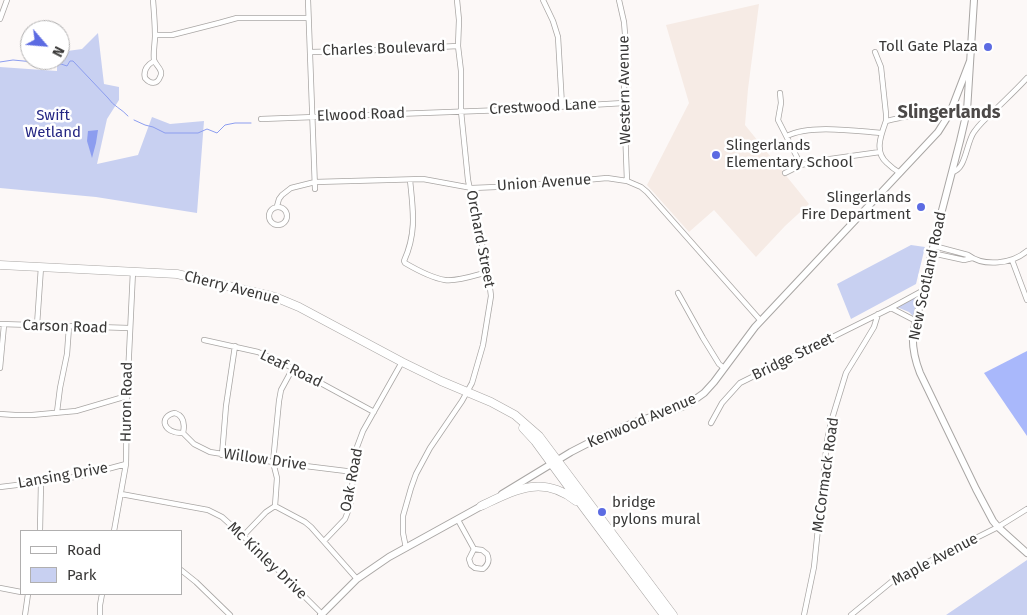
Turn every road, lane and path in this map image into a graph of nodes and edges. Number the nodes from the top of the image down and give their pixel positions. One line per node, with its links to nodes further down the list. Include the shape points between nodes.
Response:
1 (7, 0): 9 (street)
2 (153, 0): 10 (street)
3 (308, 0): 8 (street)
4 (457, 0): 11 (street, Orchard Street)
5 (543, 0): 19 (street, via 558,37)
6 (619, 0): 18 (street, Western Avenue, via 625,34)
7 (974, 0): 15 (main road, New Scotland Road)
8 (308, 18): 10 (street, via 237,18); 12 (street)
9 (0, 19)
10 (155, 35): 14 (street)
11 (458, 46): 12 (street, Charles Boulevard); 20 (street, Orchard Street)
12 (310, 52): 22 (street)
13 (875, 52): 24 (street, via 881,67)
14 (154, 61): 14 (street, via 144,75 147,81 154,83 161,74)
15 (970, 61): 21 (main road, Kenwood Avenue); 29 (main road, New Scotland Road, via 967,111)
16 (1027, 78): 29 (street, via 974,132 959,170)
17 (780, 93): 26 (street, via 778,120)
18 (624, 103): 19 (street, Crestwood Lane); 33 (street, Western Avenue)
19 (562, 106): 20 (street, Crestwood Lane)
20 (461, 111): 22 (street, Elwood Road); 35 (street, Orchard Street)
21 (950, 113): 24 (street); 31 (main road, Kenwood Avenue, via 932,140)
22 (313, 117): 23 (street, Elwood Road); 34 (street)
23 (261, 119)
24 (886, 122): 25 (street)
25 (881, 133): 26 (street, via 812,130); 27 (street)
26 (787, 136): 28 (street)
27 (880, 152): 28 (street); 31 (street, via 886,163)
28 (801, 165): 30 (street)
29 (952, 172): 38 (main road, New Scotland Road)
30 (785, 173)
31 (900, 173): 50 (main road, Kenwood Avenue)
32 (410, 180): 34 (street, Union Avenue); 35 (street, Union Avenue, via 432,180); 44 (street, via 413,224 411,244 404,261 446,280)
33 (627, 181): 35 (street, Union Avenue, via 607,178); 50 (street, Union Avenue, via 647,192)
34 (315, 182): 36 (street); 37 (street, Union Avenue, via 291,188 282,195)
35 (469, 187): 44 (street, Orchard Street)
36 (315, 189)
37 (277, 206): 37 (street, via 269,217 274,224 281,225 288,218 287,212)
38 (933, 250): 40 (street, via 964,260 972,258 990,263); 45 (main road, New Scotland Road)
39 (1027, 251): 40 (street)
40 (1012, 260): 47 (street)
41 (0, 265): 42 (main road, Cherry Avenue)
42 (41, 267): 43 (main road, Cherry Avenue); 53 (street)
43 (133, 271): 55 (street, Huron Road); 58 (main road, Cherry Avenue, via 177,274 275,297)
44 (488, 272): 62 (street, Orchard Street, via 489,311)
45 (924, 290): 48 (street, Bridge Street); 51 (main road, New Scotland Road)
46 (678, 293): 61 (street, via 702,338)
47 (1027, 300)
48 (891, 308): 49 (street, Bridge Street); 51 (street)
49 (878, 314): 67 (street, Bridge Street, via 740,383 722,403); 103 (street, McCormack Road, via 874,327 846,373 831,422 814,567)
50 (761, 321): 61 (main road, Kenwood Avenue)
51 (916, 321): 82 (main road, New Scotland Road, via 912,343 920,373)
52 (2, 325): 53 (street, Carson Road); 59 (street)
53 (37, 325): 54 (street, Carson Road)
54 (69, 327): 55 (street, Carson Road); 64 (street)
55 (130, 328): 63 (street, Huron Road)
56 (204, 340): 57 (street, Leaf Road)
57 (235, 346): 60 (street, Leaf Road, via 258,352); 69 (street)
58 (402, 362): 62 (main road, Cherry Avenue); 65 (street, Oak Road)
59 (0, 368)
60 (293, 368): 65 (street, Leaf Road); 70 (street, via 281,390)
61 (724, 368): 71 (main road, Kenwood Avenue, via 710,387 690,403 627,425)
62 (470, 393): 71 (main road, Cherry Avenue, via 519,424); 88 (street, Orchard Street, via 430,448 416,474 403,516)
63 (127, 396): 64 (street); 72 (street, Huron Road)
64 (57, 412): 66 (street, via 15,416)
65 (374, 412): 73 (street, Oak Road, via 357,446)
66 (0, 414)
67 (711, 423)
68 (183, 433): 68 (street, Willow Drive, via 182,417 175,413 169,415 166,427); 69 (street, Willow Drive, via 199,448)
69 (222, 454): 70 (street, Willow Drive)
70 (273, 462): 73 (street, Willow Drive); 77 (street, via 277,478)
71 (554, 462): 78 (main road, Kenwood Avenue); 79 (main road, Cherry Avenue)
72 (126, 464): 74 (street, Lansing Drive, via 85,476); 76 (street, Huron Road)
73 (354, 472): 87 (street, Oak Road, via 345,519)
74 (40, 482): 75 (street, Lansing Drive); 84 (street)
75 (0, 487)
76 (121, 494): 85 (street, Huron Road); 86 (street, Mc Kinley Drive, via 208,510 222,517)
77 (275, 506): 86 (street); 87 (street, via 305,522)
78 (481, 506): 79 (main road, via 531,486 554,488); 81 (main road, Kenwood Avenue)
79 (586, 506): 83 (main road, Cherry Avenue)
80 (1027, 510): 82 (street, Maple Avenue)
81 (458, 520): 88 (main road, Kenwood Avenue); 89 (street)
82 (998, 527): 90 (main road, New Scotland Road); 104 (street, Maple Avenue, via 896,578)
83 (603, 528): 101 (main road, Cherry Avenue); 102 (main road, Cherry Avenue)
84 (40, 530)
85 (114, 530)
86 (243, 536): 97 (street, Mc Kinley Drive)
87 (324, 541): 92 (street)
88 (406, 548): 92 (main road, Kenwood Avenue)
89 (474, 549): 89 (street, via 470,561 475,568 482,569 488,563 488,554)
90 (1027, 552)
91 (182, 571): 100 (street)
92 (357, 580): 97 (main road, Kenwood Avenue)
93 (0, 588): 94 (street)
94 (20, 592)
95 (28, 595): 98 (street)
96 (102, 595): 99 (street)
97 (321, 614)
98 (25, 615)
99 (100, 615)
100 (230, 615)
101 (664, 615)
102 (673, 615)
103 (804, 615)
104 (850, 615)

